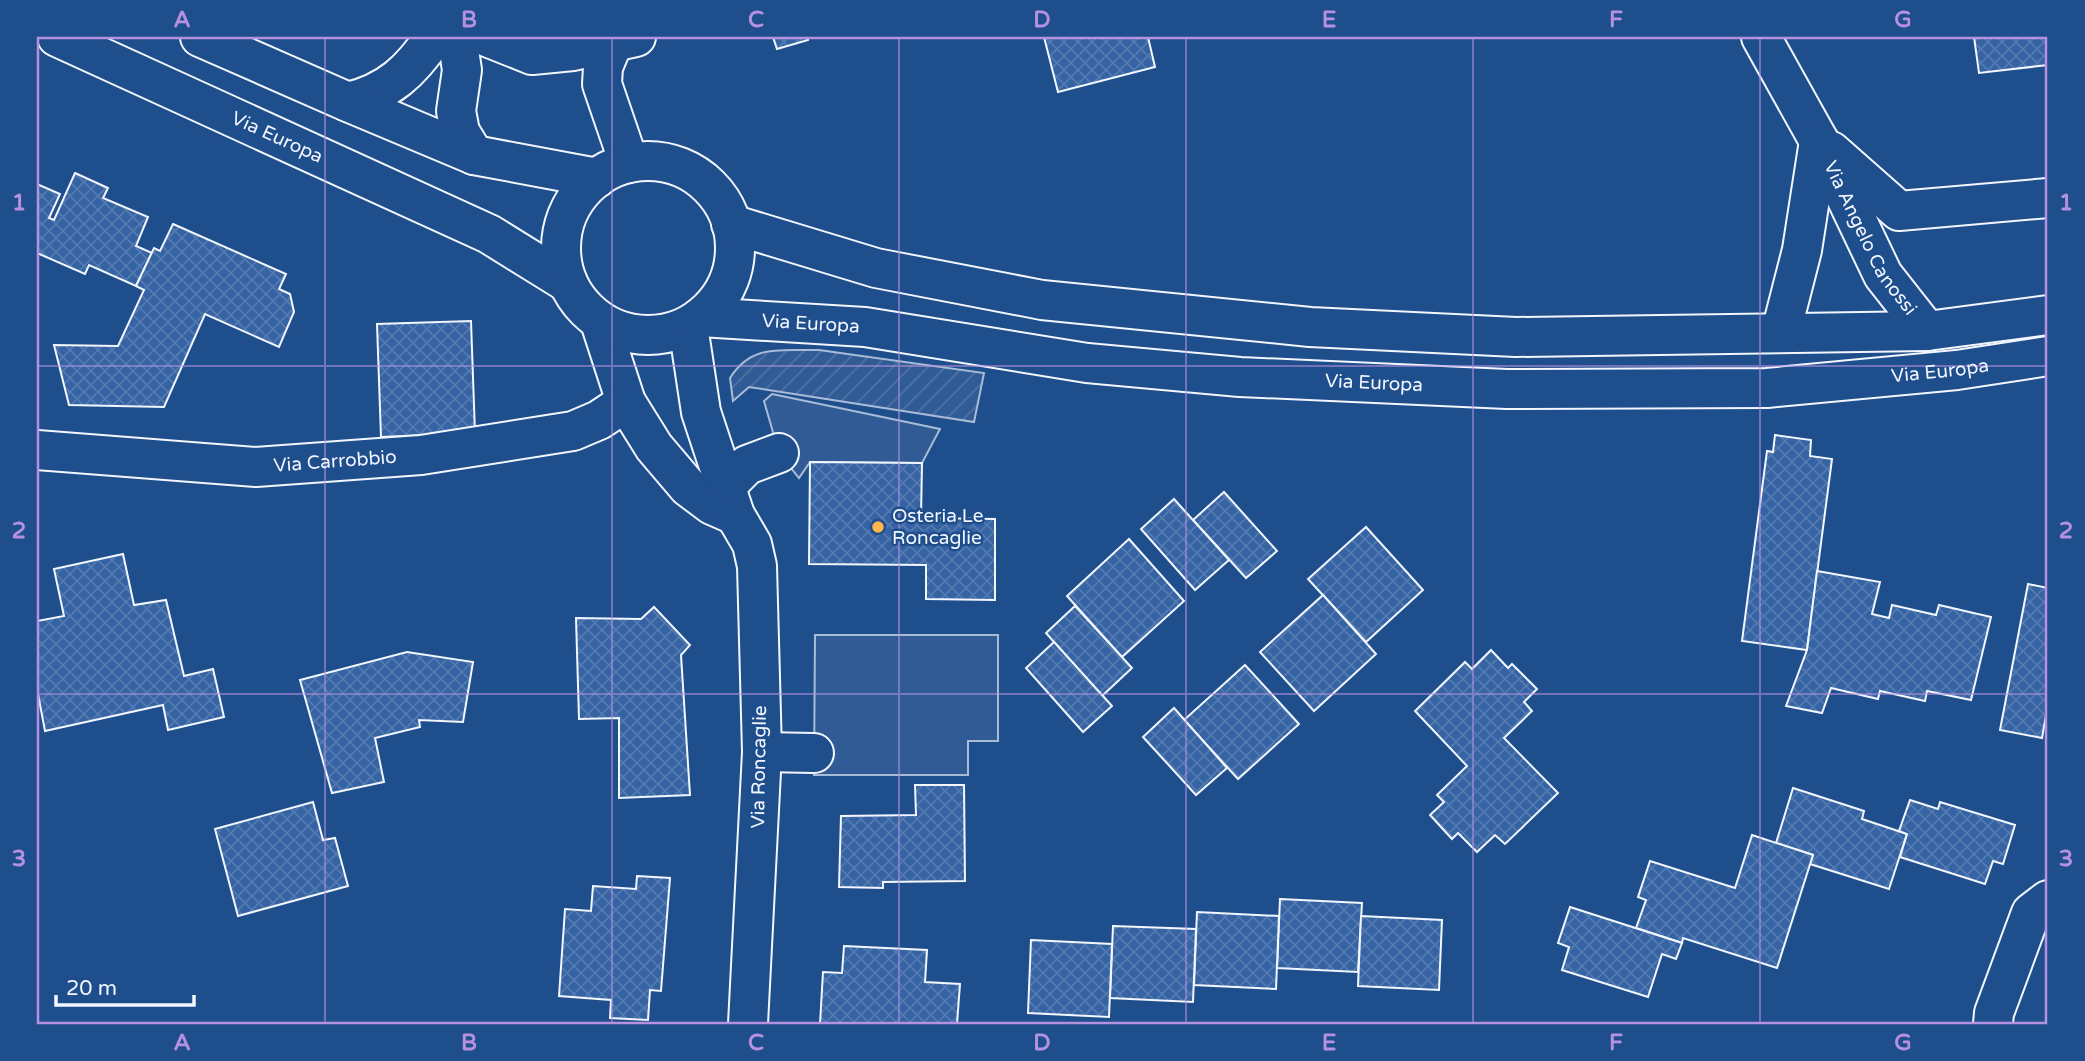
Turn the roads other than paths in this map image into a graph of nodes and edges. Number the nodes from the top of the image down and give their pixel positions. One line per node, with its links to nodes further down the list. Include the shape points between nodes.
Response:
1 (57, 37): 16 (main road, Via Europa, via 489,234)
2 (200, 37): 10 (main road)
3 (434, 37): 10 (main road, via 395,82)
4 (457, 37): 12 (main road, via 462,70 456,111 460,132)
5 (487, 37): 8 (main road)
6 (1761, 37): 11 (main road, Via Angelo Canossi)
7 (624, 40): 8 (main road); 9 (main road, via 603,67)
8 (532, 55): 9 (main road, via 540,63 573,69)
9 (603, 84): 13 (main road)
10 (348, 102): 12 (main road)
11 (1819, 141): 14 (main road, via 1899,211); 20 (main road, Via Angelo Canossi, via 1883,275); 21 (main road, Via Angelo Canossi, via 1802,250)
12 (474, 155): 13 (main road)
13 (613, 171): 15 (main road, via 651,162 673,165 709,187); 16 (main road, Via Europa, via 580,194 568,215 561,237 561,261)
14 (2048, 198)
15 (731, 224): 18 (main road, via 735,244 727,285); 21 (main road, via 876,268 1055,302 1310,327 1516,337)
16 (568, 283): 19 (main road, Via Europa, via 581,305)
17 (2048, 315): 20 (main road)
18 (695, 321): 19 (main road, Via Europa, via 660,335 629,334); 22 (main road, Via Europa, via 864,327 1087,363 1227,376 1507,389 1768,388); 26 (main road, Via Roncaglie, via 701,412)
19 (600, 322): 23 (main road)
20 (1927, 331): 21 (main road)
21 (1781, 332)
22 (2044, 359)
23 (626, 402): 24 (main road, Via Carrobbio, via 573,431 421,456 257,467); 26 (main road, via 654,447 688,487 712,505)
24 (37, 450)
25 (779, 453): 26 (main road, via 747,465)
26 (731, 500): 27 (main road, Via Roncaglie, via 757,566)
27 (762, 752): 28 (main road); 30 (main road, Via Roncaglie)
28 (814, 753)
29 (2048, 900): 31 (main road, via 2031,913)
30 (747, 1024)
31 (1993, 1024)

